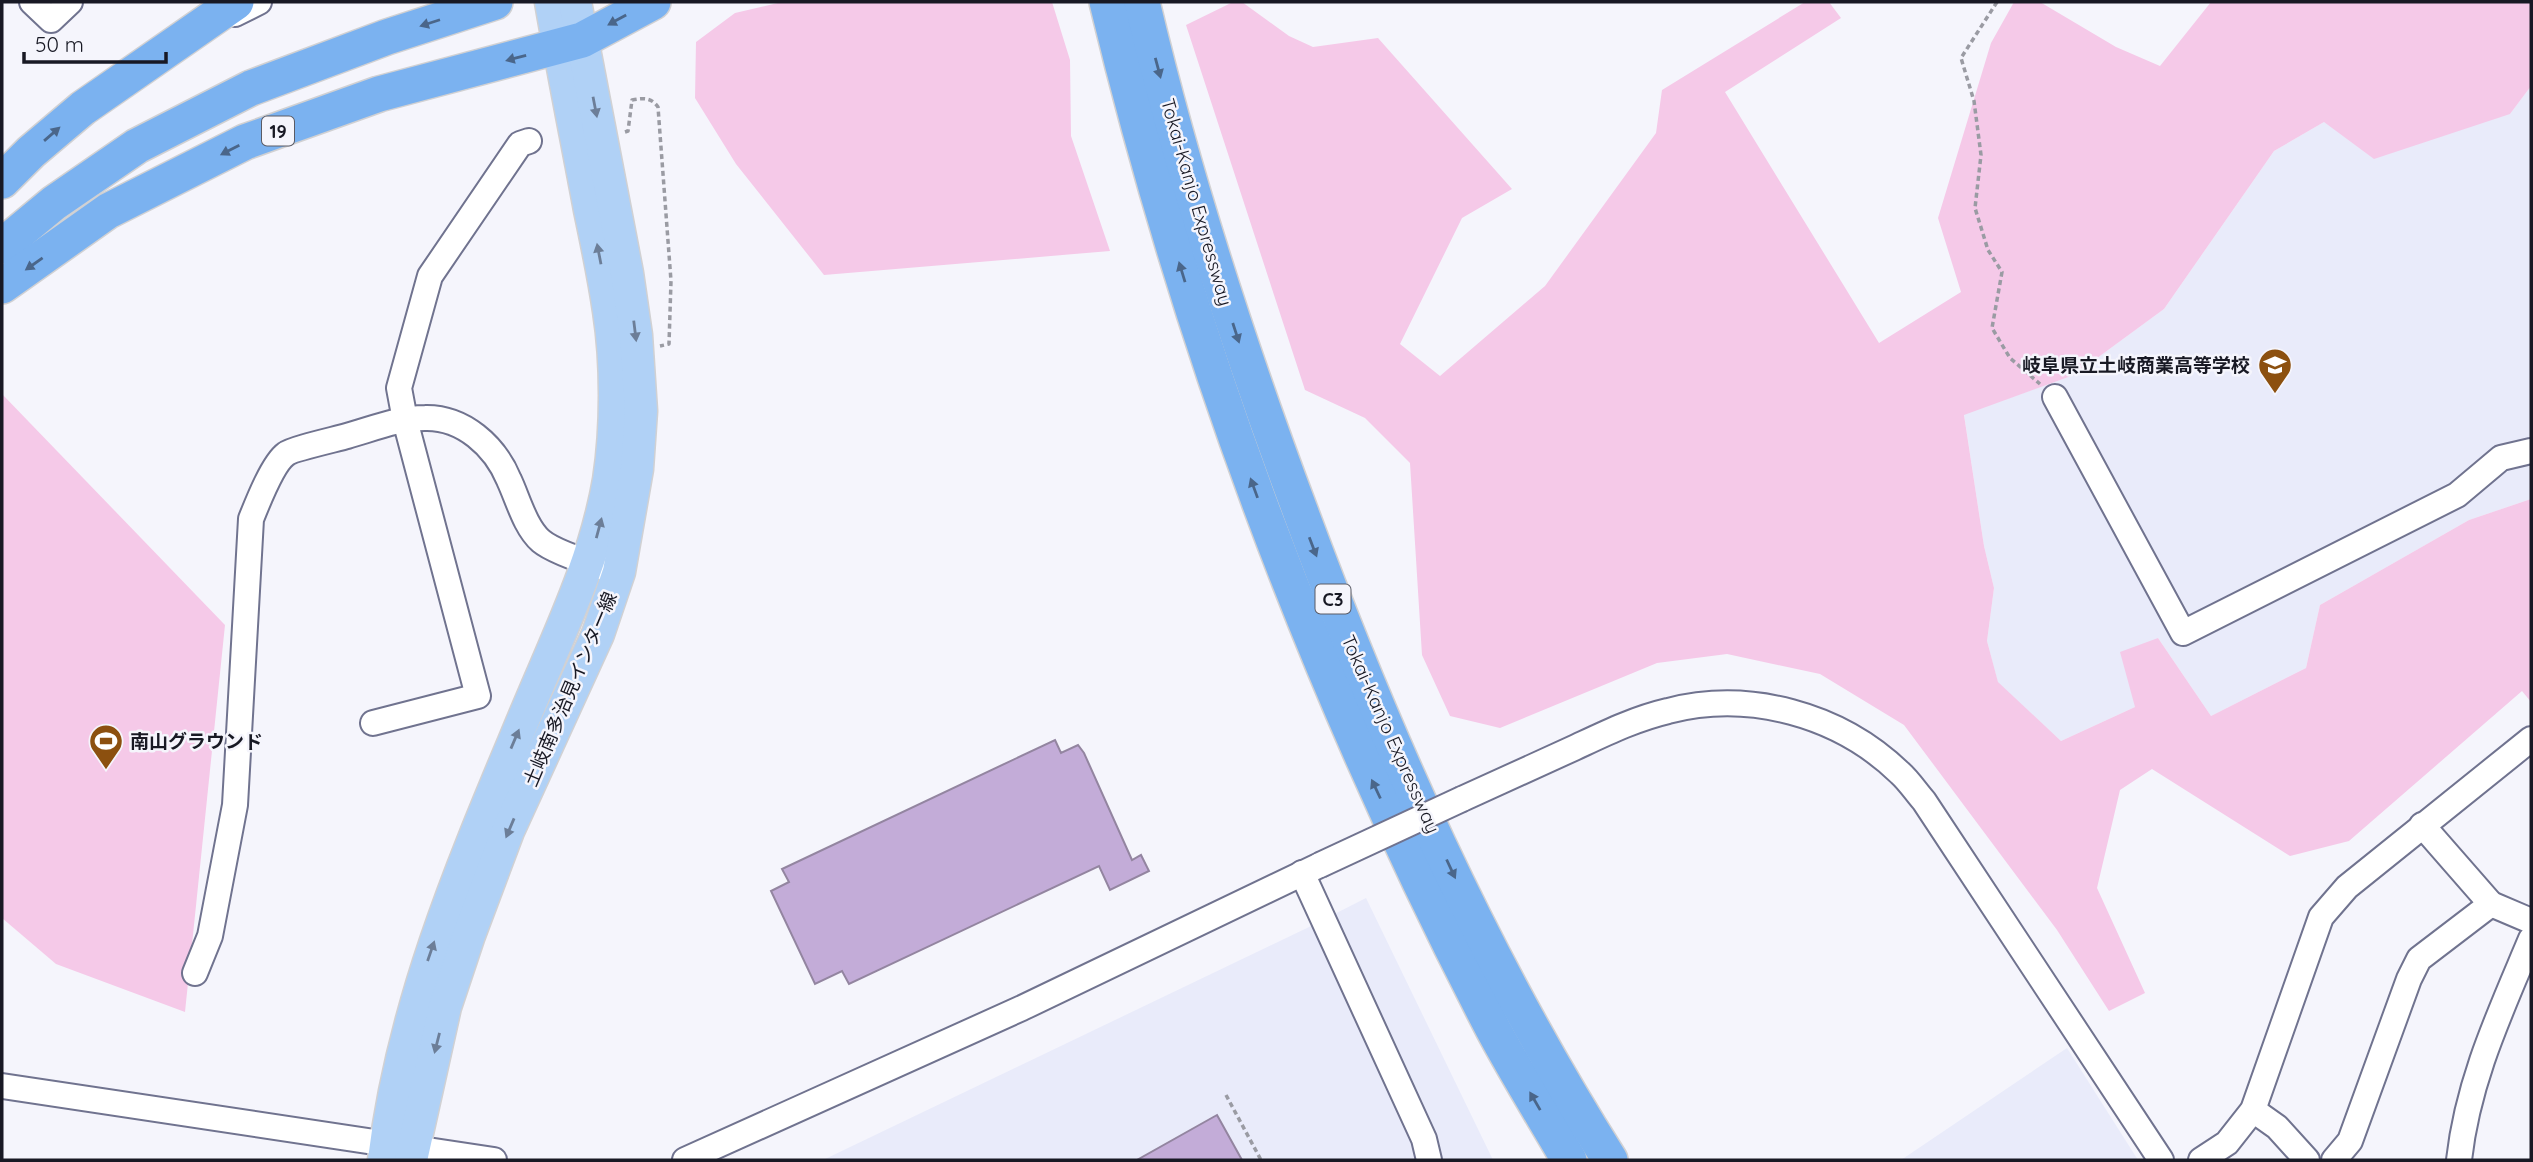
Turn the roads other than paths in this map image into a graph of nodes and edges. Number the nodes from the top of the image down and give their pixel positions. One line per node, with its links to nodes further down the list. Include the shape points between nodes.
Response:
1 (32, 2): 2 (street, via 51,20)
2 (70, 2)
3 (259, 2): 11 (street, via 235,14)
4 (422, 2): 15 (highway, via 242,68 133,123)
5 (495, 2): 16 (highway, one-way to 16, via 251,88 137,146 54,203)
6 (551, 2): 12 (main road)
7 (575, 2): 12 (main road)
8 (653, 2): 12 (highway, 19, one-way to 12)
9 (1107, 2): 37 (highway, Tokai-Kanjo Expressway / C3, one-way to 9, via 1495,1032 1433,910 1314,648 1217,387)
10 (1142, 2): 38 (highway, Tokai-Kanjo Expressway / C3, one-way to 38, via 1203,230 1252,382 1344,628 1459,886 1519,1006)
11 (227, 4): 14 (highway, one-way to 11, via 83,108)
12 (570, 43): 17 (highway, 19, one-way to 17, via 379,94 245,142 108,211); 21 (main road, 土岐南多治見インター線, one-way to 12, via 609,476 612,353); 22 (main road, 土岐南多治見インター線, one-way to 22, via 627,273 640,373 637,469)
13 (529, 141): 19 (street, via 520,144 430,276 399,388)
14 (2, 181)
15 (2, 216)
16 (2, 246)
17 (2, 286)
18 (2055, 397): 20 (street, via 2183,632 2457,495 2501,458)
19 (405, 420): 21 (street, via 427,417 450,422 480,438 505,469 526,520 541,541); 23 (street, via 478,696); 30 (street, via 286,454 266,483 251,519 235,805 210,936)
20 (2531, 451)
21 (589, 563): 22 (street); 33 (main road, 土岐南多治見インター線, one-way to 21, via 412,1014 443,918)
22 (619, 572): 33 (main road, 土岐南多治見インター線, one-way to 33, via 598,634 508,831 469,935)
23 (373, 723)
24 (2531, 738): 25 (street)
25 (2422, 825): 27 (street); 32 (street, via 2347,887 2321,917)
26 (1311, 869): 35 (street, via 1022,1008); 36 (street); 39 (street, bridge, via 1630,722 1701,704 1740,703 1814,719 1845,733 1899,772 1924,801)
27 (2491, 904): 28 (street); 42 (street, via 2419,959 2350,1141)
28 (2531, 921)
29 (2531, 939): 43 (street, via 2473,1083)
30 (195, 973)
31 (2, 1086): 33 (street)
32 (2253, 1110): 40 (street, via 2227,1143); 41 (street, via 2277,1127)
33 (399, 1153): 34 (street)
34 (494, 1160)
35 (685, 1160)
36 (1429, 1160)
37 (1569, 1160)
38 (1610, 1160)
39 (2161, 1160)
40 (2201, 1160)
41 (2307, 1160)
42 (2334, 1160)
43 (2459, 1160)

